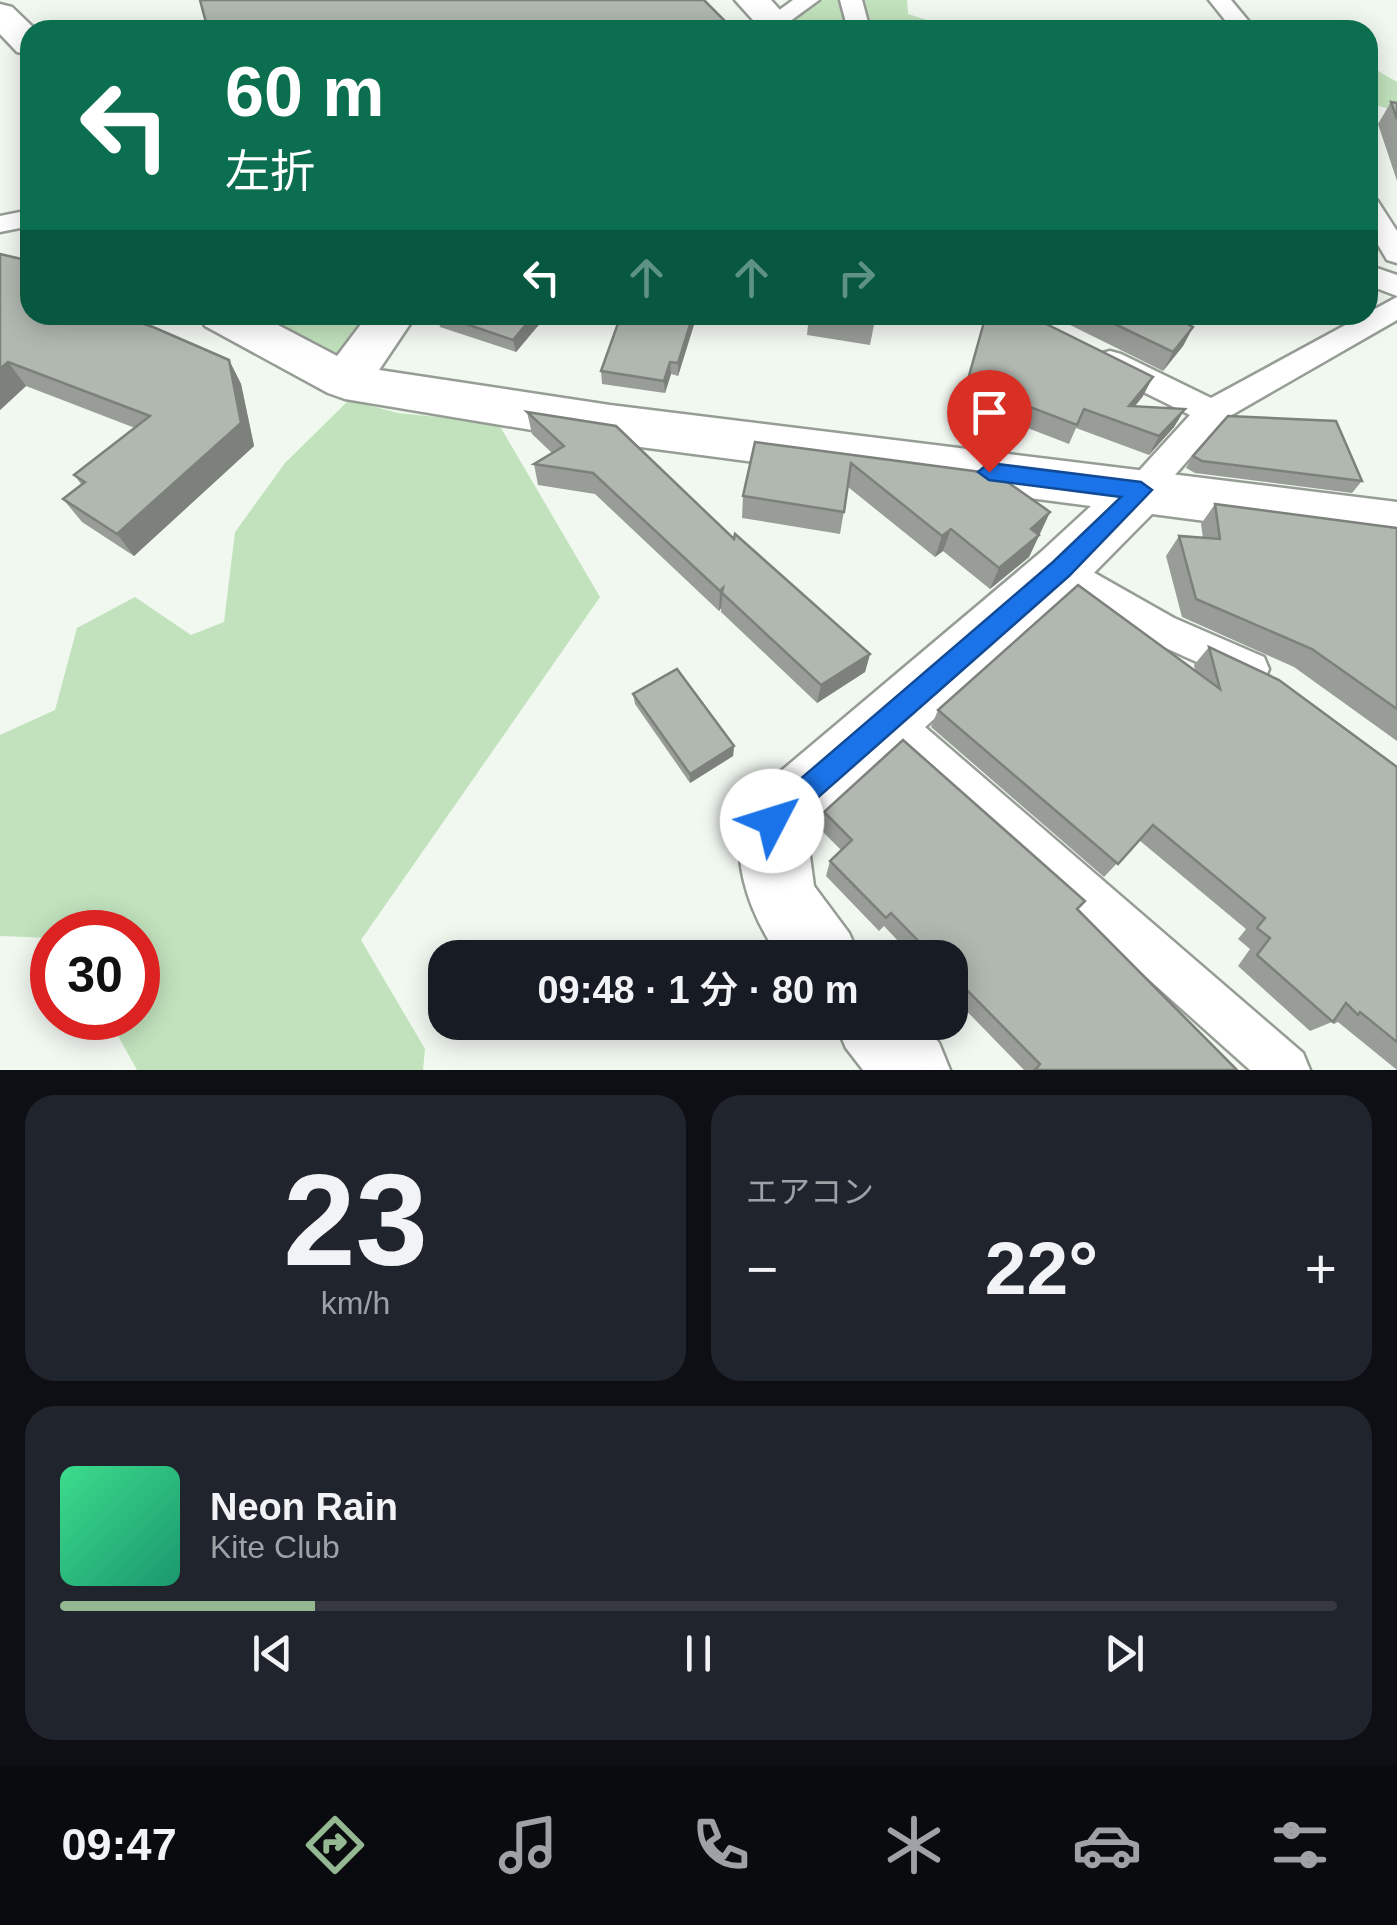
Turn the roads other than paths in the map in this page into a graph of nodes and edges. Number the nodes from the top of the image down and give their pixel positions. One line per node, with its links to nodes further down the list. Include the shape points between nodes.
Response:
1 (808, 0): 4 (lane)
2 (1220, 0): 5 (lane)
3 (0, 14): 6 (street)
4 (762, 17)
5 (1237, 20)
6 (20, 34)
7 (1378, 223): 8 (lane)
8 (1397, 254)
9 (240, 325): 13 (street)
10 (386, 325): 13 (street)
11 (1365, 325): 14 (lane)
12 (1087, 350): 14 (lane)
13 (345, 381): 15 (street, via 610,424)
14 (1212, 412): 15 (lane)
15 (1141, 490): 16 (street); 17 (street)
16 (1397, 524)
17 (1061, 569): 18 (lane, via 1161,628); 19 (street)
18 (1278, 682)
19 (889, 721): 20 (street, via 772,821 781,900); 23 (lane)
20 (811, 940)
21 (887, 1040): 22 (street)
22 (912, 1070)
23 (1286, 1070)

